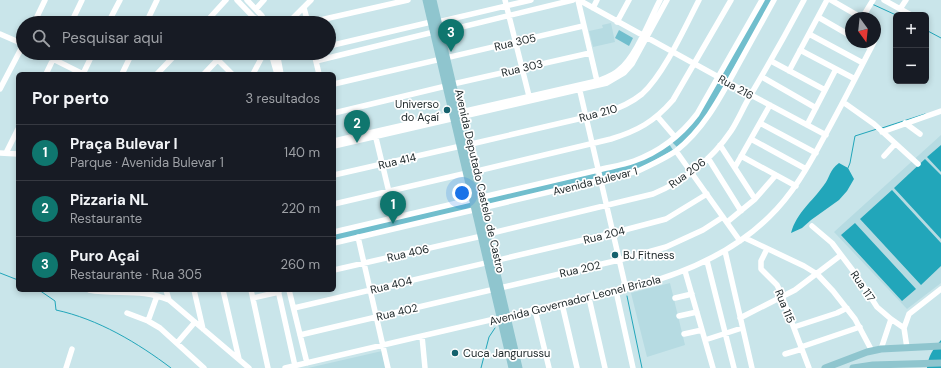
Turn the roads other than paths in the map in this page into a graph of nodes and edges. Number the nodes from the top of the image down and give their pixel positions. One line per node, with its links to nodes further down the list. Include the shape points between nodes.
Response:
1 (82, 0): 40 (street)
2 (120, 0): 41 (street)
3 (157, 0): 42 (street)
4 (226, 0): 43 (street)
5 (237, 0): 44 (street)
6 (247, 0): 34 (street)
7 (264, 0): 34 (street)
8 (311, 0): 31 (street)
9 (408, 0): 48 (street)
10 (426, 0): 50 (main road, Avenida Deputado Castelo de Castro)
11 (433, 0): 50 (main road, Avenida Deputado Castelo de Castro)
12 (531, 0): 30 (street)
13 (573, 0): 38 (street)
14 (578, 0): 32 (street, Rua 216); 52 (street)
15 (598, 0): 32 (street)
16 (629, 0): 51 (street)
17 (660, 0): 57 (street)
18 (667, 0): 57 (street)
19 (699, 0): 63 (street, Rua 210)
20 (730, 0): 81 (street)
21 (762, 0): 97 (street, Avenida Bulevar 1)
22 (774, 0): 100 (street, Avenida Bulevar 1)
23 (804, 0): 79 (street, Rua 206)
24 (827, 0): 49 (street)
25 (831, 0): 35 (street)
26 (873, 0): 36 (street)
27 (884, 0): 33 (street)
28 (906, 0): 33 (street)
29 (43, 1): 39 (street)
30 (506, 3): 38 (street); 50 (street)
31 (304, 8): 46 (street); 47 (street)
32 (593, 8): 51 (street, Rua 216)
33 (900, 9): 37 (street)
34 (256, 10): 45 (street)
35 (852, 12)
36 (866, 12)
37 (906, 12)
38 (509, 15): 53 (street); 59 (street)
39 (37, 16)
40 (74, 16)
41 (112, 16)
42 (149, 16)
43 (211, 16)
44 (251, 16)
45 (261, 16)
46 (295, 16)
47 (306, 16)
48 (336, 17)
49 (818, 17): 54 (street); 56 (street)
50 (435, 22): 53 (main road, Avenida Deputado Castelo de Castro); 60 (street)
51 (617, 22): 57 (street, Rua 216)
52 (583, 26): 59 (street, Rua 305); 64 (street)
53 (437, 32): 65 (street); 67 (main road, Avenida Deputado Castelo de Castro)
54 (845, 33)
55 (0, 34): 58 (street)
56 (809, 34): 62 (street); 80 (street)
57 (645, 36): 63 (street, Rua 216); 99 (street, via 621,69); 104 (street, via 632,64 624,73 606,83)
58 (16, 41)
59 (515, 42): 67 (street, Rua 305); 82 (street)
60 (336, 44)
61 (870, 48): 80 (street, Avenida Governador Leonel Brizola)
62 (800, 50): 83 (street); 95 (street)
63 (672, 51): 81 (street, Rua 216); 115 (street, Rua 210, via 642,94 614,110)
64 (590, 53): 82 (street, Rua 303); 99 (street)
65 (336, 56)
66 (16, 57): 103 (street)
67 (444, 58): 101 (street, Rua 305); 102 (main road, Avenida Deputado Castelo de Castro)
68 (53, 60): 84 (street)
69 (55, 60): 85 (street)
70 (90, 60): 86 (street)
71 (129, 60): 87 (street)
72 (170, 60): 88 (street)
73 (218, 60): 89 (street); 90 (street)
74 (260, 60): 91 (street)
75 (273, 60): 92 (street)
76 (278, 60): 93 (street)
77 (320, 60): 78 (street)
78 (316, 61): 94 (street)
79 (771, 61): 95 (street); 96 (street, Rua 206)
80 (863, 63): 98 (street, Avenida Governador Leonel Brizola)
81 (695, 64): 97 (street, Rua 216); 114 (street, via 673,100)
82 (522, 68): 102 (street, Rua 303); 107 (street)
83 (836, 69): 98 (street); 105 (street)
84 (47, 72)
85 (79, 72)
86 (84, 72)
87 (123, 72)
88 (159, 72)
89 (206, 72)
90 (230, 72)
91 (254, 72)
92 (276, 72)
93 (281, 72)
94 (319, 72)
95 (789, 72): 105 (street)
96 (762, 77): 106 (street, Rua 206); 110 (street)
97 (718, 78): 100 (street, Rua 216); 124 (street, Avenida Bulevar 1, via 697,114)
98 (854, 79): 108 (street, Avenida Governador Leonel Brizola)
99 (597, 81): 104 (street)
100 (728, 83): 106 (street, Rua 216); 132 (street, Avenida Bulevar 1, via 705,121)
101 (336, 84)
102 (450, 85): 112 (street, Rua 303); 113 (main road, Avenida Deputado Castelo de Castro)
103 (1, 86)
104 (579, 87): 107 (street); 113 (street); 115 (street)
105 (825, 90): 110 (street)
106 (751, 95): 109 (street, Rua 216); 131 (street, Rua 206)
107 (529, 96): 113 (street)
108 (843, 102): 120 (street); 123 (street, Avenida Governador Leonel Brizola)
109 (770, 105): 117 (street); 118 (street, Rua 216)
110 (816, 108): 118 (street)
111 (941, 111): 116 (street)
112 (336, 113)
113 (457, 116): 122 (street); 130 (main road, Avenida Deputado Castelo de Castro)
114 (657, 116): 124 (street); 128 (street, via 637,130)
115 (585, 117): 128 (street); 130 (street, Rua 210)
116 (905, 123): 120 (street); 121 (street)
117 (760, 124): 125 (street); 134 (street)
118 (807, 125): 123 (street, Rua 216)
119 (16, 132): 133 (street)
120 (882, 132): 129 (street)
121 (920, 134)
122 (375, 135): 126 (street); 139 (street)
123 (826, 135): 134 (street, Avenida Governador Leonel Brizola)
124 (675, 137): 127 (street, Avenida Bulevar 1)
125 (751, 139): 136 (street); 142 (street)
126 (336, 141)
127 (670, 142): 132 (street); 143 (street, Avenida Bulevar 1, via 635,161)
128 (592, 144): 143 (street); 144 (street)
129 (896, 144): 137 (street); 140 (street)
130 (464, 145): 139 (street, Rua 414); 144 (main road, Avenida Deputado Castelo de Castro)
131 (720, 145): 138 (street, Rua 206); 141 (street)
132 (676, 150): 145 (street); 148 (street, Avenida Bulevar 1, via 638,171)
133 (3, 153): 135 (street)
134 (816, 153): 142 (street, Avenida Governador Leonel Brizola)
135 (16, 154)
136 (741, 156): 141 (street); 147 (street)
137 (884, 156)
138 (708, 158): 145 (street, Rua 206); 157 (street)
139 (382, 164): 146 (street, Rua 414); 150 (street)
140 (918, 164)
141 (735, 167): 153 (street)
142 (806, 169): 149 (street, Avenida Governador Leonel Brizola)
143 (598, 170): 148 (street); 152 (street, Avenida Bulevar 1)
144 (470, 172): 150 (street); 152 (main road, Avenida Deputado Castelo de Castro)
145 (691, 172): 151 (street); 155 (street, Rua 206, via 658,192)
146 (336, 175)
147 (776, 175): 149 (street); 153 (street)
148 (600, 180): 155 (street); 156 (street, Avenida Bulevar 1)
149 (796, 186): 166 (street, Avenida Governador Leonel Brizola, via 769,217)
150 (388, 191): 154 (street); 158 (street)
151 (707, 194): 159 (street); 163 (street, Rua 204, via 666,218)
152 (476, 198): 156 (main road, Avenida Deputado Castelo de Castro); 158 (street, Avenida Bulevar 1)
153 (755, 199): 157 (street)
154 (336, 204)
155 (607, 206): 163 (street); 164 (street, Rua 206)
156 (479, 209): 164 (main road, Avenida Deputado Castelo de Castro); 165 (street, Avenida Bulevar 1)
157 (741, 211): 160 (street)
158 (395, 217): 162 (street, Avenida Bulevar 1)
159 (723, 217): 160 (street); 171 (street, Rua 202, via 680,242)
160 (727, 222): 166 (street)
161 (812, 226): 170 (street, Rua 117, via 828,239)
162 (336, 232)
163 (613, 233): 171 (street); 173 (street, Rua 204)
164 (485, 235): 173 (main road, Avenida Deputado Castelo de Castro); 174 (street, Rua 406)
165 (358, 237): 167 (street, Avenida Bulevar 1); 174 (street)
166 (742, 239): 168 (street); 169 (street, Avenida Governador Leonel Brizola)
167 (336, 242)
168 (767, 248): 177 (street); 193 (street, Rua 115, via 761,261 761,269 777,285)
169 (725, 251): 172 (street, Avenida Governador Leonel Brizola); 207 (street)
170 (841, 255): 177 (street); 208 (street, Rua 117, via 874,303)
171 (619, 260): 178 (street, Rua 202); 179 (street)
172 (707, 261): 176 (street, Avenida Governador Leonel Brizola); 218 (street)
173 (491, 262): 178 (main road, Avenida Deputado Castelo de Castro); 181 (street, Rua 404)
174 (364, 263): 175 (street, Rua 406); 181 (street)
175 (336, 270)
176 (685, 271): 179 (street, Avenida Governador Leonel Brizola); 191 (street)
177 (816, 274): 193 (street); 200 (street)
178 (498, 288): 204 (street, Rua 402); 206 (main road, Avenida Deputado Castelo de Castro)
179 (626, 289): 182 (street, Avenida Governador Leonel Brizola)
180 (941, 289): 214 (street, via 910,314)
181 (370, 290): 199 (street, Rua 404); 204 (street)
182 (616, 291): 195 (street, Avenida Governador Leonel Brizola); 247 (street)
183 (143, 292): 192 (street)
184 (167, 292): 197 (street)
185 (194, 292): 215 (street)
186 (223, 292): 231 (street)
187 (252, 292): 194 (street)
188 (274, 292): 194 (street)
189 (278, 292): 234 (street)
190 (290, 292): 199 (street)
191 (692, 294): 196 (street); 202 (street)
192 (157, 296): 197 (street); 209 (street)
193 (783, 296): 207 (street); 211 (street, Rua 115)
194 (253, 298): 240 (street)
195 (589, 298): 198 (street, Avenida Governador Leonel Brizola); 246 (street)
196 (675, 298)
197 (169, 300): 210 (street)
198 (562, 304): 201 (street, Avenida Governador Leonel Brizola); 245 (street)
199 (294, 308): 219 (street)
200 (847, 308): 211 (street); 212 (street)
201 (535, 310): 206 (street, Avenida Governador Leonel Brizola); 244 (street)
202 (697, 312): 205 (street); 216 (street)
203 (127, 313): 209 (street)
204 (376, 316): 219 (street, Rua 402); 223 (street)
205 (679, 316)
206 (504, 317): 220 (street, Avenida Governador Leonel Brizola); 235 (main road, Avenida Deputado Castelo de Castro)
207 (740, 318): 213 (street)
208 (891, 319): 214 (street, Rua 117); 228 (street)
209 (148, 321): 222 (street)
210 (195, 322): 215 (street); 222 (street)
211 (794, 327): 225 (street, Rua 115)
212 (860, 327): 225 (street); 229 (street)
213 (742, 328): 218 (street); 250 (street)
214 (904, 328): 226 (street)
215 (203, 330): 231 (street)
216 (702, 330): 217 (street); 221 (street)
217 (684, 334)
218 (724, 334): 221 (street); 249 (street)
219 (300, 335): 233 (street)
220 (422, 336): 223 (street, Avenida Governador Leonel Brizola); 243 (street)
221 (705, 340): 248 (street)
222 (177, 343): 238 (street)
223 (383, 346): 233 (street, Avenida Governador Leonel Brizola); 242 (street)
224 (941, 346): 226 (main road)
225 (802, 348): 230 (street); 251 (street, Rua 115)
226 (907, 348): 228 (main road)
227 (72, 349): 237 (street)
228 (881, 349): 229 (main road)
229 (872, 351): 252 (main road)
230 (785, 354)
231 (239, 359): 239 (street)
232 (941, 362): 236 (main road)
233 (307, 363): 234 (street, Avenida Governador Leonel Brizola)
234 (295, 366): 241 (street, Avenida Governador Leonel Brizola)
235 (515, 366)
236 (873, 366): 253 (main road)
237 (66, 368)
238 (204, 368)
239 (250, 368)
240 (268, 368)
241 (284, 368)
242 (388, 368)
243 (425, 368)
244 (549, 368)
245 (577, 368)
246 (605, 368)
247 (631, 368)
248 (713, 368)
249 (734, 368)
250 (752, 368)
251 (809, 368)
252 (825, 368)
253 (853, 368)

